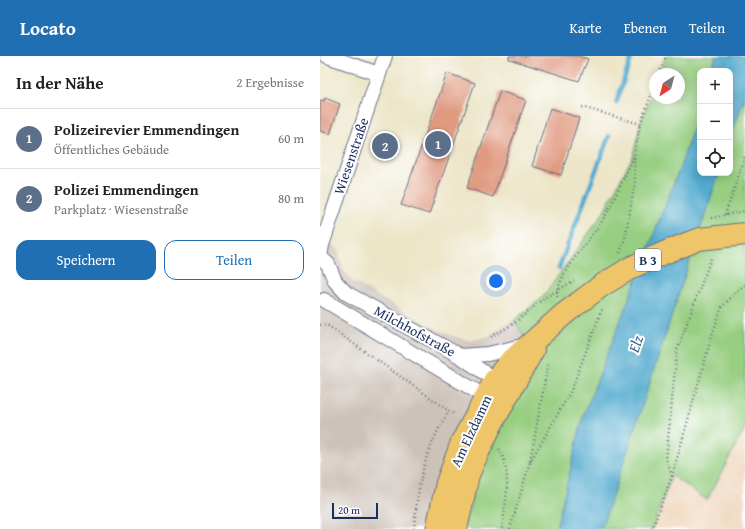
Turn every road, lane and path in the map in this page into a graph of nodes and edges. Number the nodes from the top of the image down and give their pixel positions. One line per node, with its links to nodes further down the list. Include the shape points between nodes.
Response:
1 (328, 56): 5 (street)
2 (385, 56): 5 (street, Wiesenstraße)
3 (666, 56): 4 (path)
4 (661, 68)
5 (379, 74): 13 (street, Wiesenstraße)
6 (649, 101): 8 (path)
7 (582, 107): 8 (path)
8 (640, 124): 17 (path, via 634,157 605,216 563,276)
9 (745, 157): 10 (path)
10 (723, 223)
11 (745, 234): 21 (main road, B 3, bridge, via 699,239 632,267 601,286)
12 (713, 253): 26 (path, via 677,350 666,459)
13 (320, 257): 14 (street, Milchhofstraße, via 328,264)
14 (335, 282): 18 (street, Milchhofstraße, via 329,295); 22 (street, Milchhofstraße, via 346,293)
15 (567, 285): 17 (path)
16 (745, 285): 26 (path, via 722,307)
17 (557, 290): 20 (path)
18 (322, 301): 24 (street, Milchhofstraße)
19 (320, 325): 27 (path, via 327,325 449,411 435,433 418,488)
20 (489, 339)
21 (536, 339): 22 (street, via 488,354); 24 (main road, B 3)
22 (460, 356): 24 (street, Milchhofstraße)
23 (549, 358): 31 (path, via 530,462)
24 (495, 401): 25 (main road, Am Elzdamm / B 3, bridge)
25 (480, 446): 28 (main road, Am Elzdamm / B 3, via 447,483); 29 (main road, Am Elzdamm / B 3, via 468,475); 30 (path, via 504,457 507,470)
26 (672, 476): 32 (path)
27 (414, 529)
28 (437, 529)
29 (456, 529)
30 (502, 529)
31 (510, 529)
32 (652, 529)

